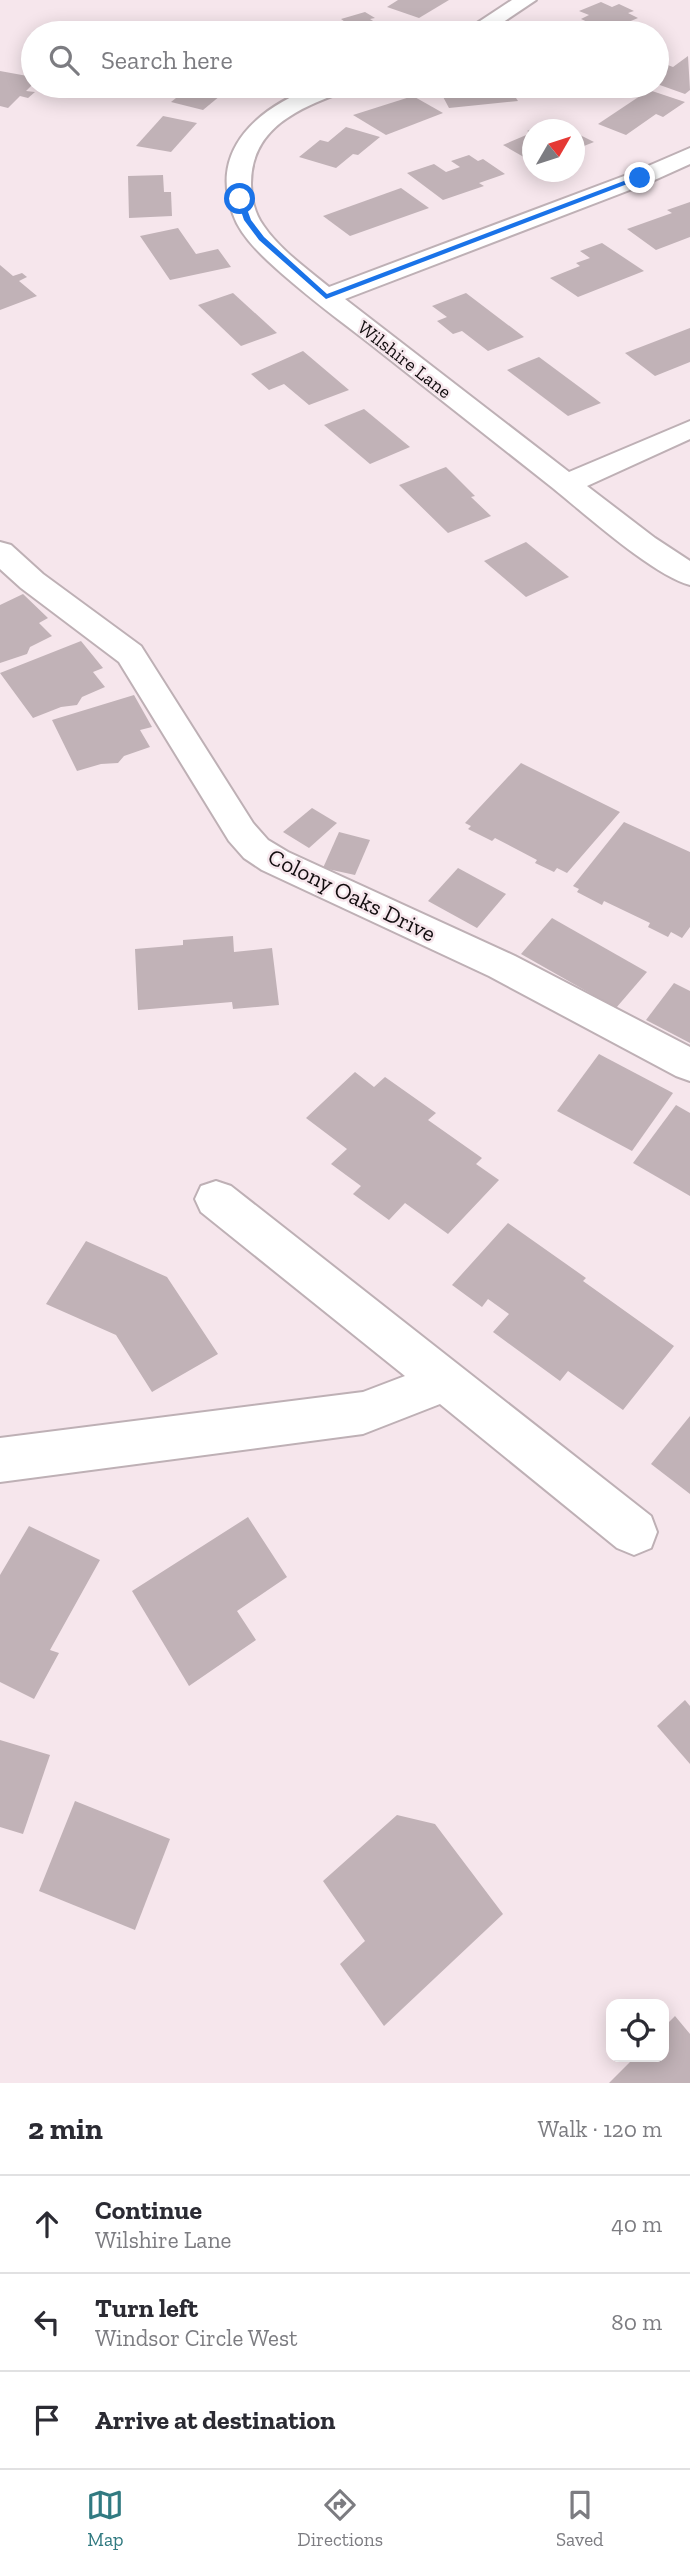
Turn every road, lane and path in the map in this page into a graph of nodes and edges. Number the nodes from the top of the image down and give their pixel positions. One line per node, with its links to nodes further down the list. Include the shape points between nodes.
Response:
1 (526, 0): 2 (street)
2 (492, 21)
3 (308, 98): 5 (street, Wilshire Lane, via 256,131 244,148 237,179 248,220 261,239)
4 (690, 155): 5 (street)
5 (326, 297): 7 (street, Wilshire Lane)
6 (690, 429): 7 (street)
7 (565, 485): 9 (street, Wilshire Lane)
8 (0, 552): 10 (street, Colony Oaks Drive, via 130,653 212,788 256,849 502,966)
9 (690, 575)
10 (690, 1065)
11 (216, 1199): 12 (street)
12 (444, 1381): 13 (street, via 363,1413); 14 (street)
13 (0, 1460)
14 (634, 1532)

